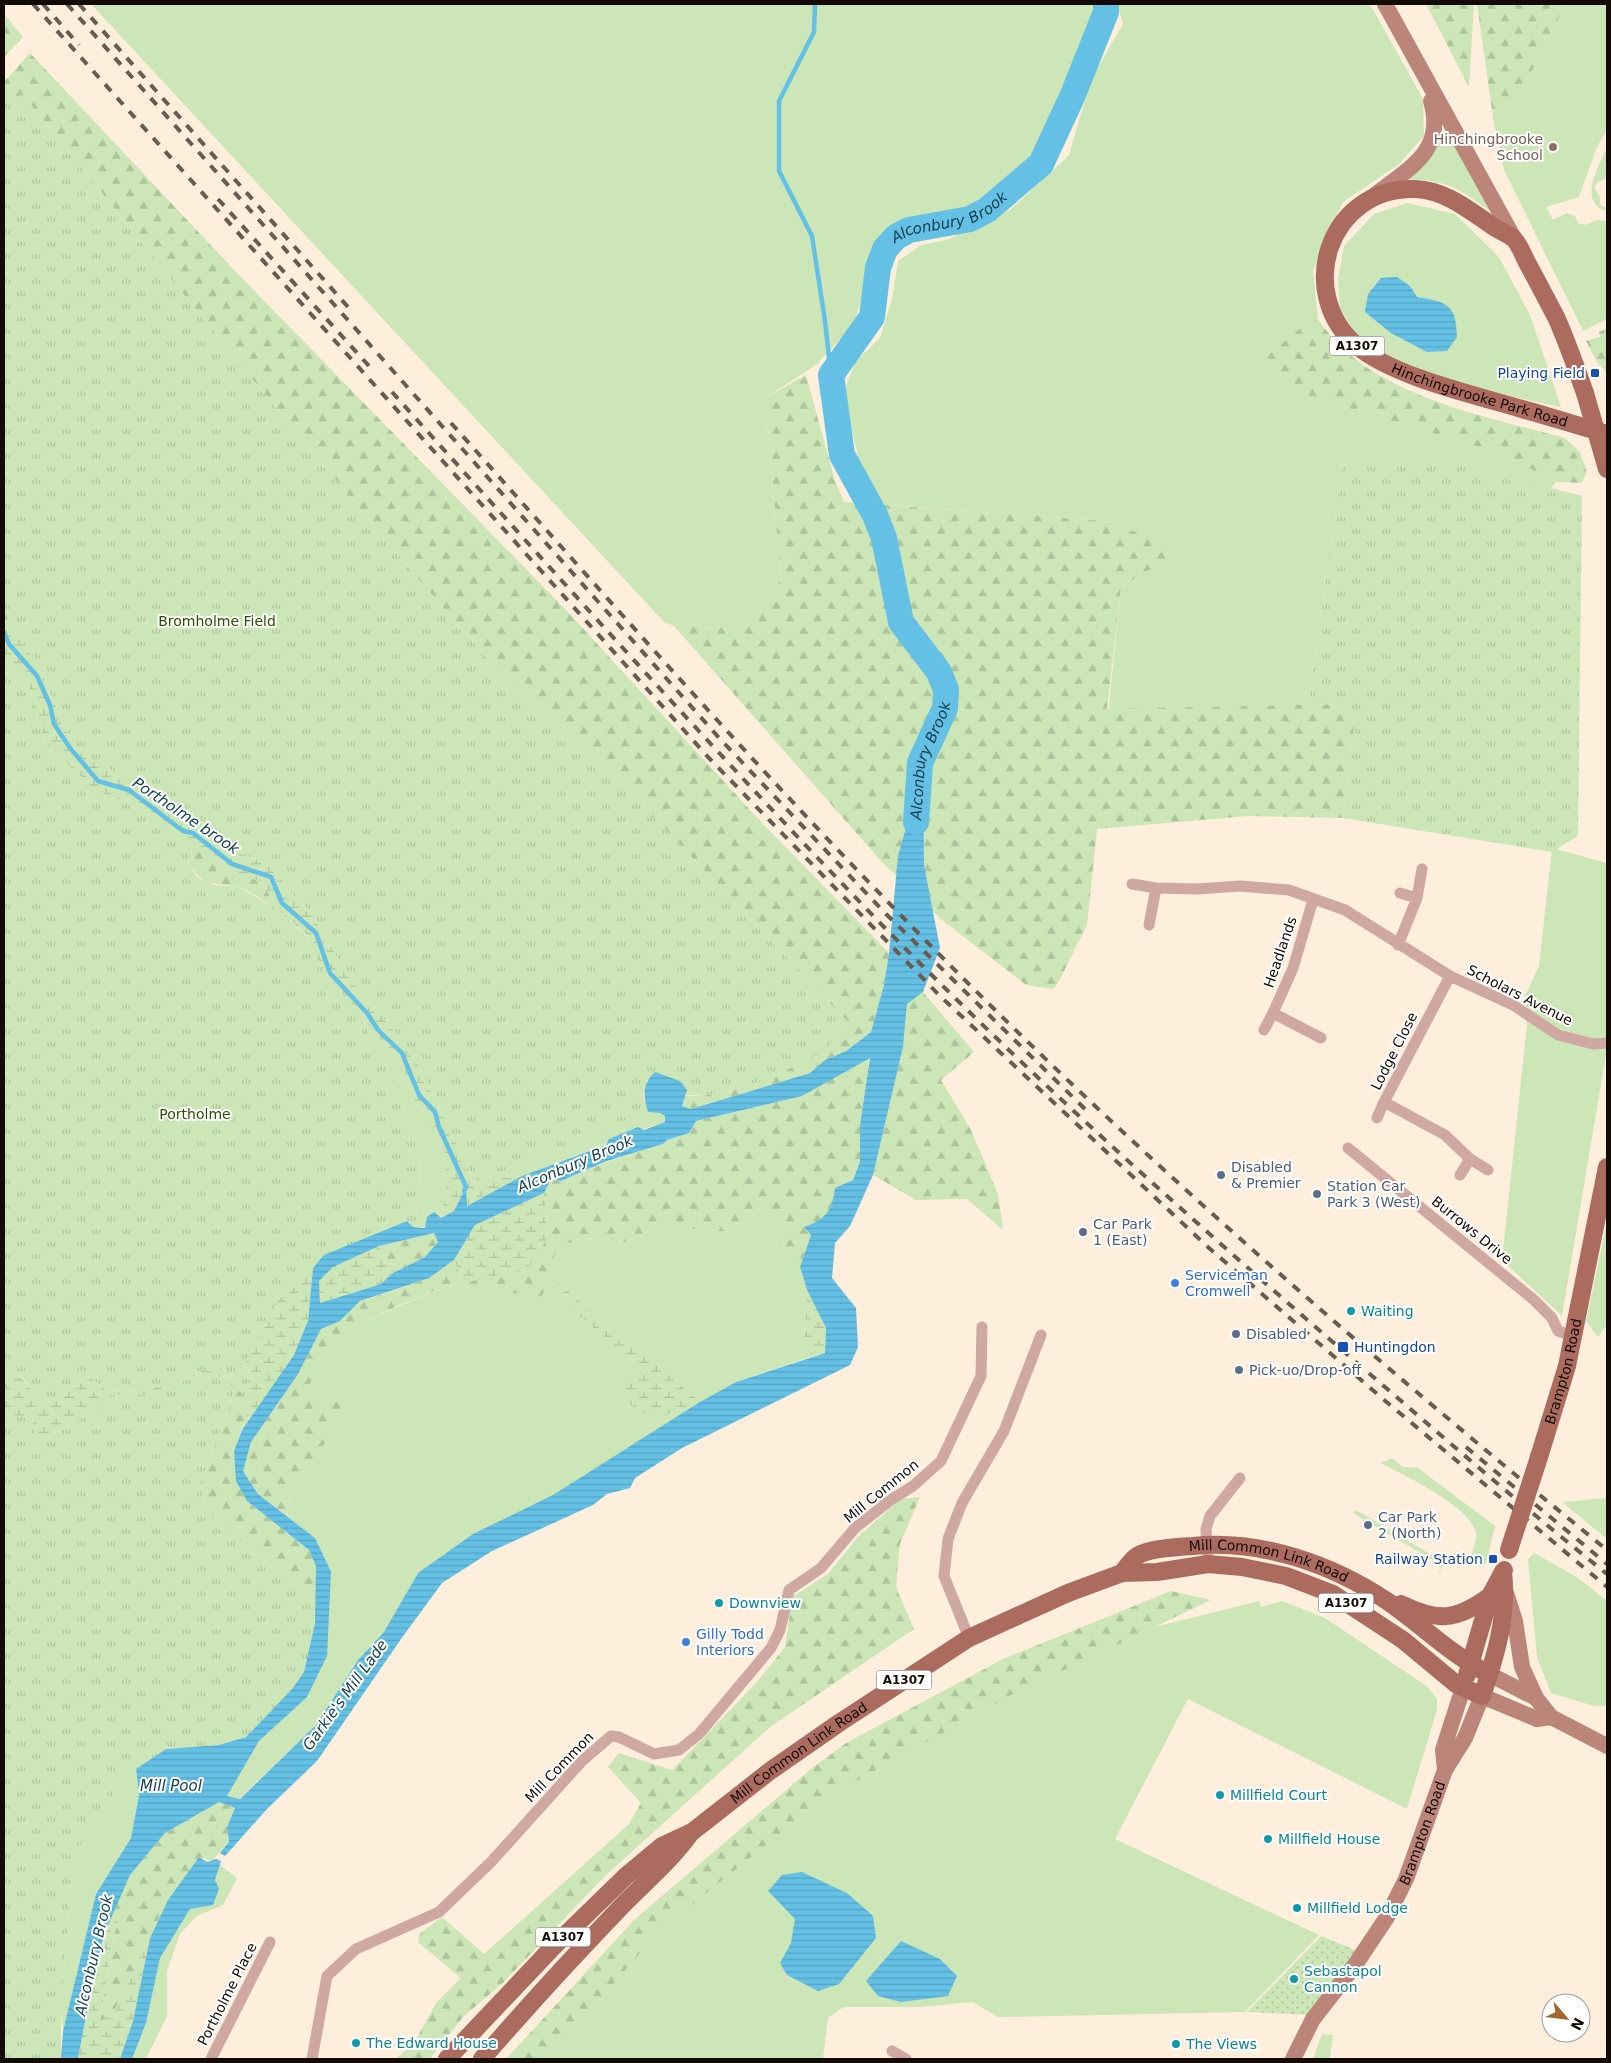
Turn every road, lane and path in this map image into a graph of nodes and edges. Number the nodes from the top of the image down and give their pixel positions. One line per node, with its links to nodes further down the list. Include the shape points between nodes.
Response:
1 (1385, 4): 2 (main road)
2 (1424, 78): 3 (main road, via 1436,126 1429,147); 4 (main road)
3 (1375, 195): 4 (main road, A1307, via 1414,189 1449,197); 5 (main road, Hinchingbrooke Park Road / A1307, via 1348,215 1336,232 1325,272 1326,293 1332,313 1357,346 1425,379)
4 (1515, 240): 6 (main road, A1307, bridge, via 1556,319 1585,393)
5 (1607, 434)
6 (1607, 469)
7 (1422, 869): 11 (street)
8 (1132, 884): 9 (street, Scholars Avenue)
9 (1156, 888): 12 (street, Scholars Avenue, via 1240,886 1289,890); 13 (street)
10 (1400, 893): 11 (street)
11 (1417, 898): 14 (street)
12 (1313, 900): 14 (street, Scholars Avenue, via 1345,910); 16 (street, Headlands, via 1293,968)
13 (1150, 925)
14 (1398, 945): 15 (street, Scholars Avenue)
15 (1450, 976): 19 (street, Scholars Avenue, via 1513,1005 1558,1035 1593,1044); 20 (street, Lodge Close)
16 (1273, 1013): 17 (street, Headlands); 18 (street)
17 (1264, 1030)
18 (1321, 1038)
19 (1607, 1043)
20 (1384, 1102): 21 (street); 23 (street, Lodge Close, via 1445,1135)
21 (1377, 1118)
22 (1348, 1148): 29 (street, Burrows Drive, via 1534,1300 1552,1318 1558,1331)
23 (1470, 1159): 25 (street, Lodge Close); 26 (street)
24 (1607, 1167): 29 (main road, Brampton Road)
25 (1488, 1170)
26 (1460, 1175)
27 (982, 1327): 49 (street, Mill Common, via 981,1376 941,1461 856,1528 821,1568 789,1590 780,1630 772,1648 699,1734 679,1750 654,1754 611,1736 582,1761 492,1861 439,1912 356,1949 327,1976)
28 (1041, 1335): 36 (street, via 1004,1431 962,1503 948,1539 944,1576)
29 (1573, 1336): 34 (main road, Brampton Road, bridge)
30 (1240, 1478): 31 (street, via 1210,1516 1206,1529)
31 (1208, 1544): 32 (street); 33 (main road, Mill Common Link Road / A1307, via 1138,1555); 35 (main road, Mill Common Link Road / A1307, via 1267,1550 1310,1563 1356,1582)
32 (1208, 1564): 33 (main road, Mill Common Link Road / A1307, via 1157,1572); 39 (main road, Mill Common Link Road / A1307, via 1242,1566 1286,1576 1333,1594 1403,1640)
33 (1122, 1573): 36 (main road, Mill Common Link Road / A1307, via 1068,1593)
34 (1498, 1595): 35 (main road, A1307, via 1452,1617 1434,1616 1396,1601); 37 (main road, Brampton Road); 38 (main road, Brampton Road, via 1502,1625); 41 (main road, via 1515,1621 1522,1667)
35 (1389, 1602): 37 (main road, Mill Common Link Road)
36 (969, 1638): 45 (main road, Mill Common Link Road / A1307, via 770,1771)
37 (1471, 1664): 38 (main road, Mill Common Link Road); 39 (main road, Brampton Road)
38 (1490, 1674): 40 (main road, Brampton Road); 41 (main road, Mill Common Link Road)
39 (1464, 1688): 40 (main road, A1307); 44 (main road, Brampton Road, via 1442,1750)
40 (1482, 1696): 42 (main road, via 1537,1718); 44 (main road, Brampton Road)
41 (1536, 1698): 42 (main road)
42 (1551, 1717): 43 (main road)
43 (1607, 1746)
44 (1446, 1770): 53 (main road, Brampton Road, via 1406,1879 1386,1917 1356,1965 1313,2019)
45 (692, 1832): 50 (main road, Mill Common Link Road / A1307, via 662,1846 626,1876 554,1946); 51 (main road, Mill Common Link Road / A1307, via 673,1858 540,1991)
46 (270, 1942): 48 (street, Portholme Place)
47 (892, 2051): 52 (street)
48 (211, 2059)
49 (312, 2059)
50 (447, 2059)
51 (482, 2059)
52 (906, 2059)
53 (1293, 2059)

